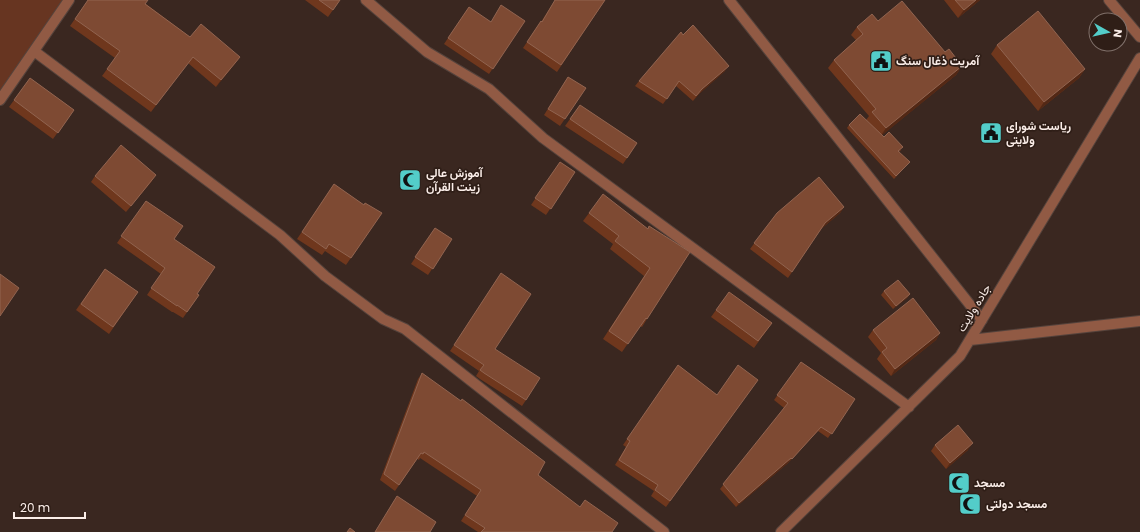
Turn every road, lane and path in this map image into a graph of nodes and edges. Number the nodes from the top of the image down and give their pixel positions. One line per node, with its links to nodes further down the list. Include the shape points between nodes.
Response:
1 (69, 0): 6 (street)
2 (366, 0): 12 (street, via 427,52 489,89 543,138)
3 (729, 0): 9 (street)
4 (1109, 0): 5 (street)
5 (1140, 37)
6 (34, 51): 8 (street); 13 (street, via 280,235 325,276 383,319 405,329)
7 (1140, 58): 9 (street, جاده ولایت)
8 (0, 100)
9 (982, 320): 11 (street, جاده ولایت)
10 (1140, 321): 11 (street)
11 (970, 340): 12 (street, جاده ولایت, via 960,356)
12 (909, 407): 14 (street, جاده ولایت)
13 (664, 532)
14 (781, 532)

